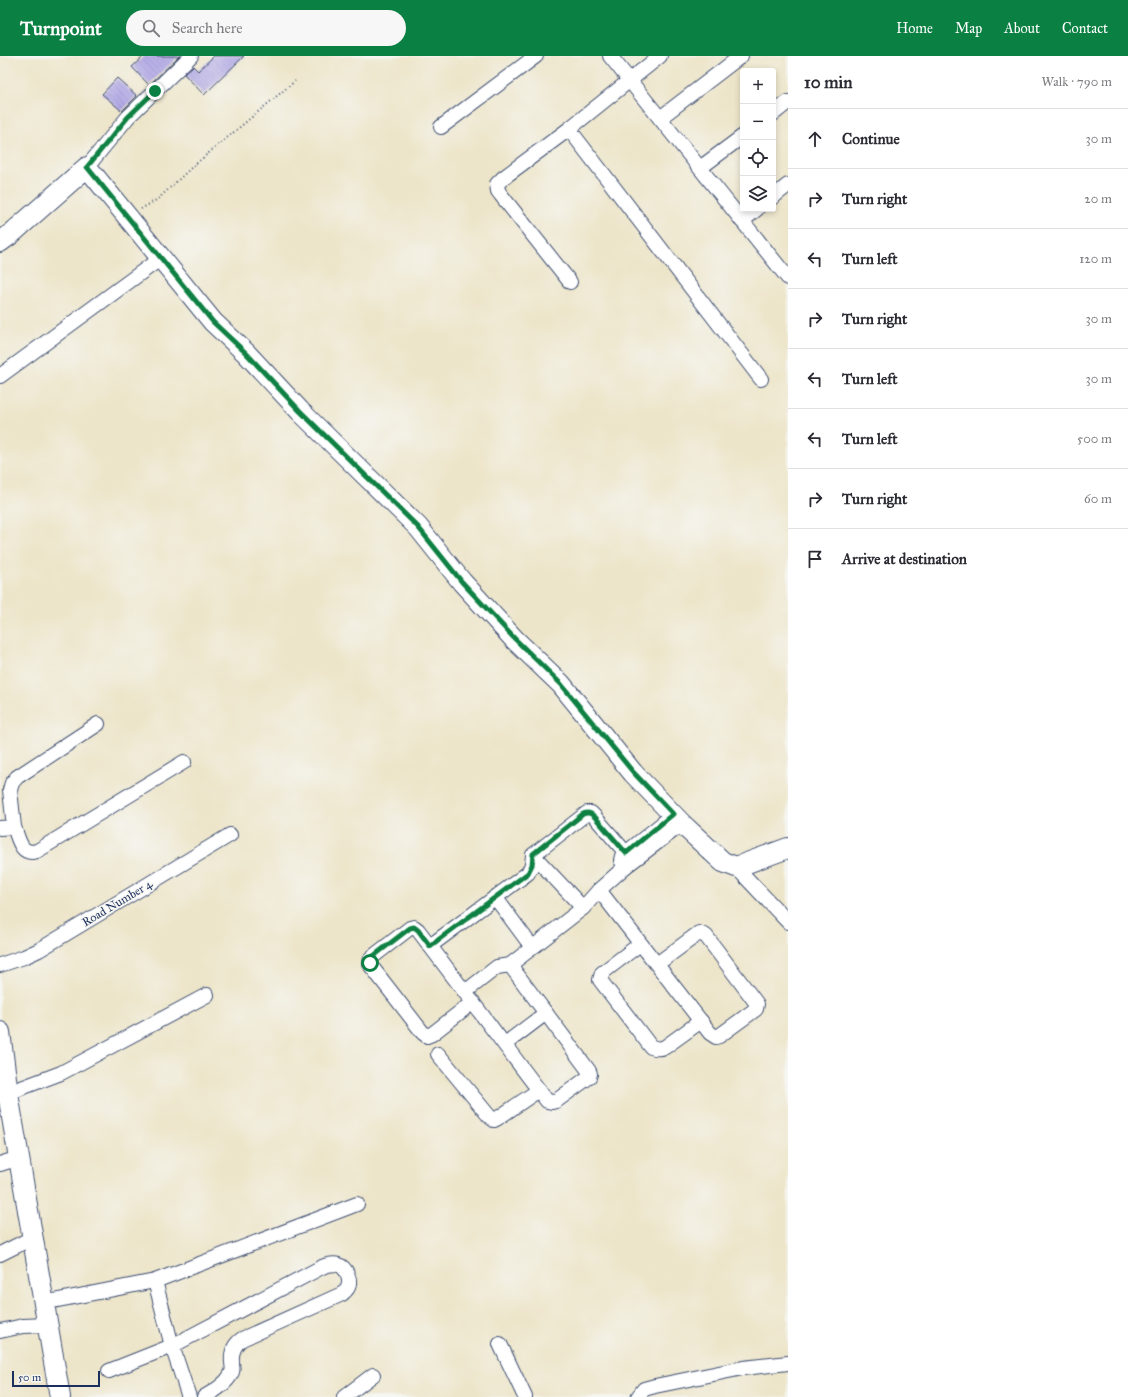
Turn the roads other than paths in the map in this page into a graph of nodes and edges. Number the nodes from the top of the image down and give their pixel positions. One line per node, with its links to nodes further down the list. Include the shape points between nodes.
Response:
1 (191, 56): 13 (street, via 128,117)
2 (536, 56): 10 (street)
3 (610, 56): 6 (street)
4 (660, 56): 6 (street)
5 (742, 56): 9 (street)
6 (630, 81): 9 (street); 11 (street)
7 (788, 102): 8 (street)
8 (776, 112)
9 (660, 118): 14 (street)
10 (441, 127)
11 (569, 129): 22 (street, via 503,178 497,187); 24 (street)
12 (740, 138): 14 (street)
13 (87, 167): 19 (street); 20 (street)
14 (700, 168): 18 (street)
15 (788, 185): 16 (street)
16 (776, 195)
17 (753, 212): 18 (street)
18 (742, 221): 21 (street)
19 (0, 242)
20 (161, 258): 23 (street); 27 (street, via 213,322 418,527 462,582 561,684 633,772)
21 (788, 278)
22 (570, 282)
23 (0, 376)
24 (761, 379)
25 (98, 724): 28 (street, via 17,777 10,790)
26 (184, 762): 28 (street, via 37,851 25,851)
27 (677, 819): 32 (street); 33 (street, via 723,862)
28 (7, 828)
29 (230, 835): 42 (street, Road Number 4, via 39,950 24,958)
30 (788, 848): 33 (street)
31 (533, 854): 32 (street, via 587,813 591,813); 35 (street, via 528,873); 36 (street)
32 (626, 859): 34 (street)
33 (736, 867): 37 (street)
34 (599, 890): 36 (street); 38 (street)
35 (495, 897): 39 (street); 40 (street)
36 (583, 908): 40 (street)
37 (788, 922)
38 (640, 944): 41 (street); 47 (street, via 602,973 600,980 651,1047 665,1047)
39 (430, 946): 45 (street); 45 (street, via 418,930 410,928 371,958 370,963 422,1033 427,1036)
40 (532, 947): 43 (street)
41 (657, 964): 47 (street); 47 (street, via 702,933 757,1004 754,1011 716,1037)
42 (0, 965)
43 (510, 965): 45 (street, via 497,966); 46 (street)
44 (207, 995): 52 (street, via 61,1073)
45 (469, 997): 49 (street)
46 (546, 1013): 49 (street); 51 (street, via 590,1074 556,1101 547,1100)
47 (700, 1021)
48 (0, 1032): 52 (street)
49 (505, 1044): 51 (street)
50 (438, 1054): 51 (street, via 494,1120)
51 (539, 1090)
52 (4, 1095): 53 (street)
53 (19, 1158): 54 (street); 56 (street)
54 (0, 1164)
55 (357, 1204): 58 (street)
56 (32, 1238): 57 (street); 59 (street)
57 (0, 1254)
58 (155, 1281): 59 (street); 63 (street)
59 (43, 1303): 60 (street)
60 (48, 1325): 61 (street, via 23,1326); 67 (street)
61 (0, 1331)
62 (500, 1344): 71 (street)
63 (172, 1346): 65 (street); 68 (street); 69 (street, via 322,1267 338,1264 344,1268 348,1275 347,1290 236,1343 231,1374)
64 (788, 1363): 72 (street, via 743,1368 655,1386 644,1389)
65 (109, 1371)
66 (374, 1375): 70 (street)
67 (60, 1397)
68 (189, 1397)
69 (204, 1397)
70 (344, 1397)
71 (525, 1397)
72 (638, 1397)

